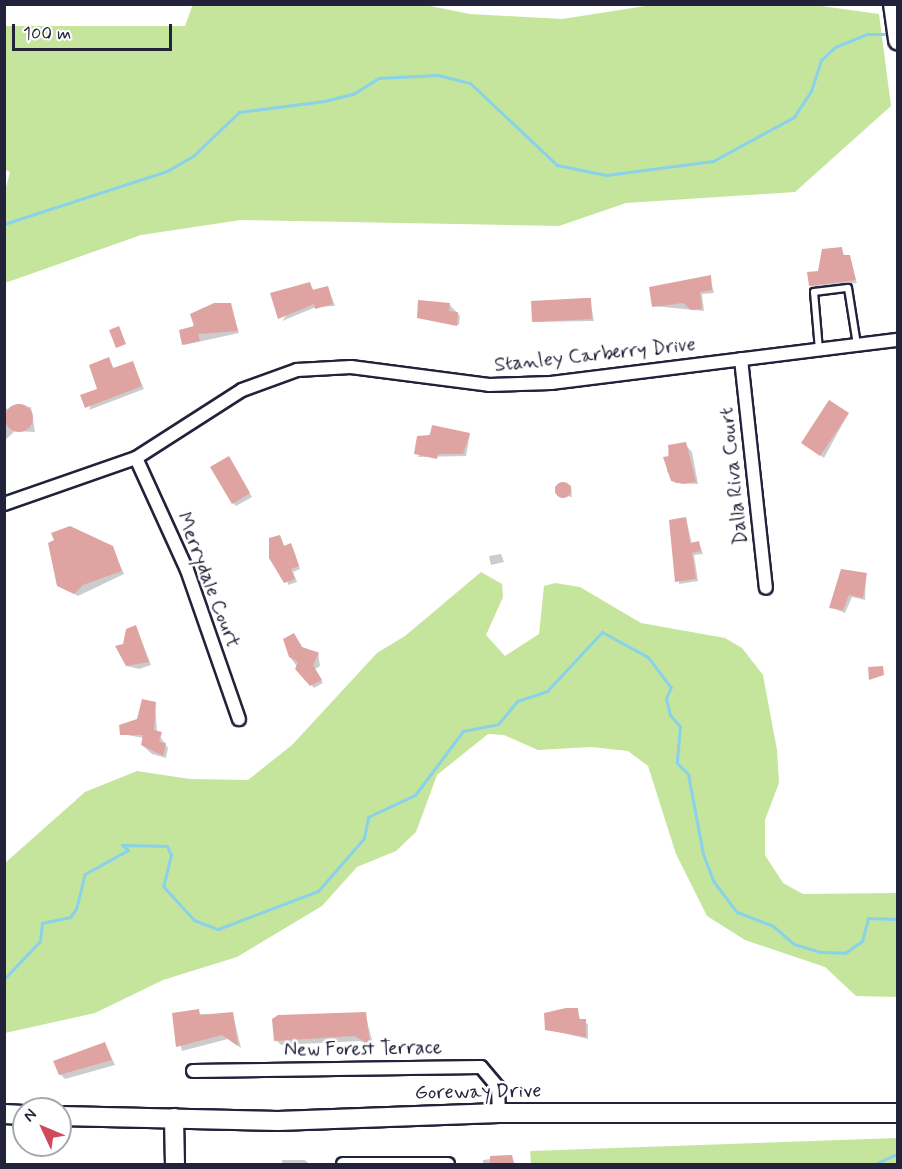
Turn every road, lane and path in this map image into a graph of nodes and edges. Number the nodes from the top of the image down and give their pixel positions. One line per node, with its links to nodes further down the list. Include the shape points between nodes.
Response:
1 (893, 4): 2 (street)
2 (897, 41)
3 (897, 340): 4 (street, Stanley Carberry Drive)
4 (857, 345): 5 (street, Stanley Carberry Drive); 5 (lane, via 848,288 814,292)
5 (819, 350): 6 (street, Stanley Carberry Drive)
6 (741, 360): 7 (street, Stanley Carberry Drive, via 489,385 351,367 297,370 242,390); 9 (street, Dalla Riva Court)
7 (136, 458): 8 (street, Stanley Carberry Drive); 10 (street, Merrydale Court, via 187,570)
8 (4, 504)
9 (766, 588)
10 (239, 719)
11 (193, 1071): 12 (street, New Forest Terrace, via 481,1067 498,1087)
12 (499, 1113): 13 (street, Goreway Drive); 15 (street, Goreway Drive)
13 (897, 1113)
14 (72, 1116): 15 (street, Goreway Drive)
15 (174, 1118): 16 (street)
16 (175, 1164)
17 (343, 1164): 18 (street)
18 (448, 1164)

